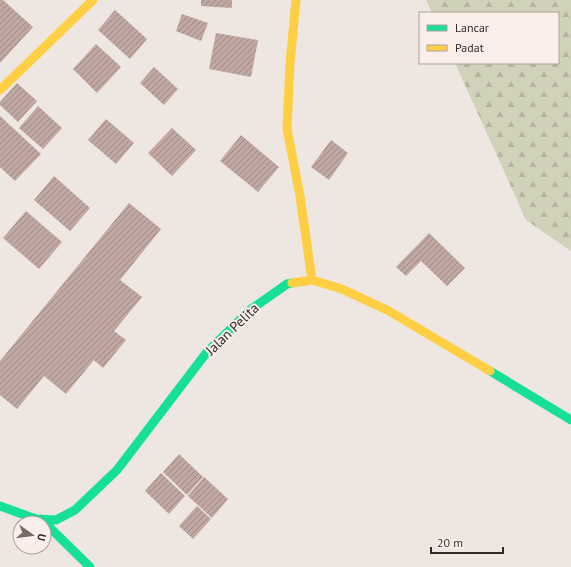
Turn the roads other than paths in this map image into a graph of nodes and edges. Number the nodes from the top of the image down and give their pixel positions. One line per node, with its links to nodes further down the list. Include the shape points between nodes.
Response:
1 (93, 0): 3 (main road)
2 (296, 0): 4 (main road, via 287,129)
3 (0, 90)
4 (312, 280): 5 (main road, Jalan Pelita, via 342,289 389,311); 8 (main road, Jalan Pelita, via 287,284 250,310 207,352 117,470 75,510)
5 (571, 420)
6 (0, 506): 7 (main road, Jalan Pelita)
7 (25, 515)
8 (52, 520)
9 (52, 531): 10 (main road)
10 (90, 567)

